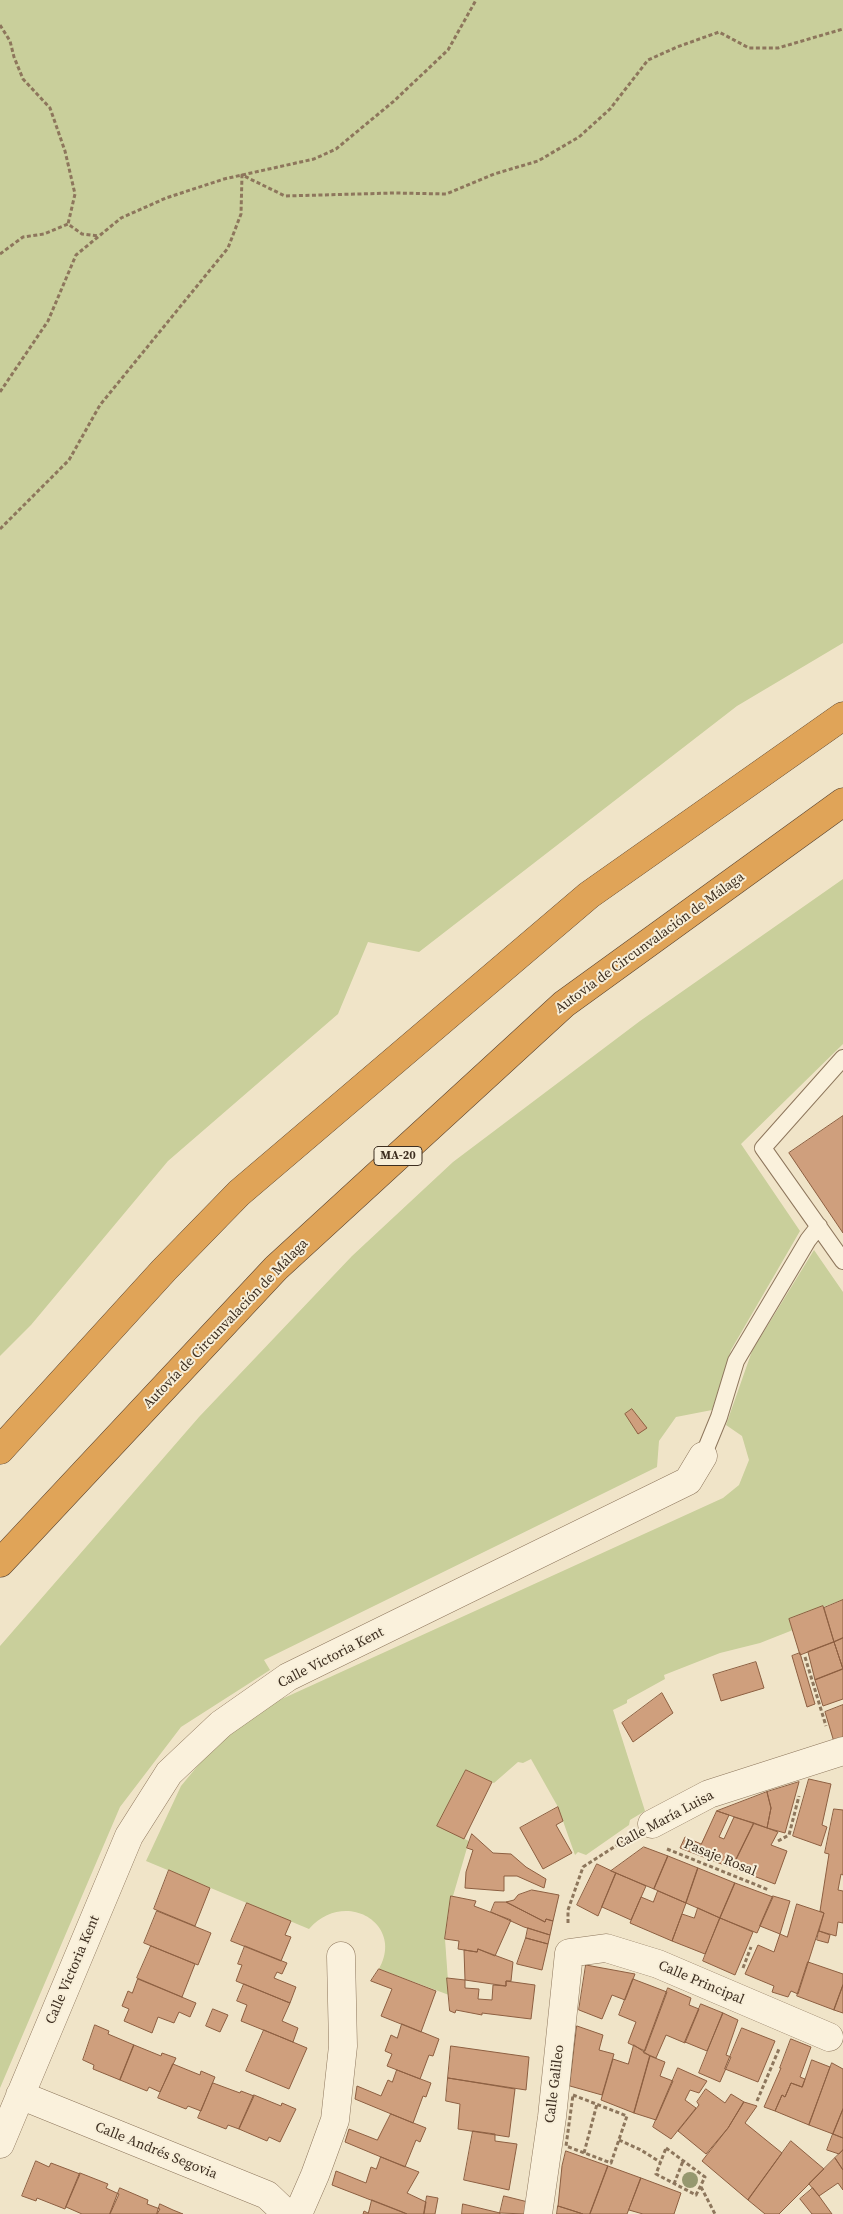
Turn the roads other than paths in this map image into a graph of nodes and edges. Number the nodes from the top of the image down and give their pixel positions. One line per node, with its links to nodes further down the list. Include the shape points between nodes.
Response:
1 (843, 716): 6 (highway, via 589,895 239,1194 164,1270)
2 (843, 802): 8 (highway, Autovía de Circunvalación de Málaga / MA-20, via 557,1011 276,1268)
3 (843, 1058): 4 (lane, via 764,1148)
4 (819, 1226): 5 (lane); 7 (lane, via 736,1361)
5 (843, 1261)
6 (0, 1450)
7 (704, 1456): 14 (street, Calle Victoria Kent, via 688,1481 288,1677 221,1724 169,1774 129,1836)
8 (0, 1563)
9 (839, 1752): 10 (street, Calle María Luisa, via 709,1794)
10 (652, 1824)
11 (569, 1941): 13 (street, Calle Principal, via 615,1950 658,1964); 18 (street, Calle Galileo, via 552,2117)
12 (341, 1956): 17 (street, via 343,2046 334,2120)
13 (829, 2037)
14 (20, 2095): 15 (street, Calle Victoria Kent); 16 (street, Calle Andrés Segovia, via 267,2196)
15 (0, 2144)
16 (287, 2214)
17 (298, 2214)
18 (538, 2214)

